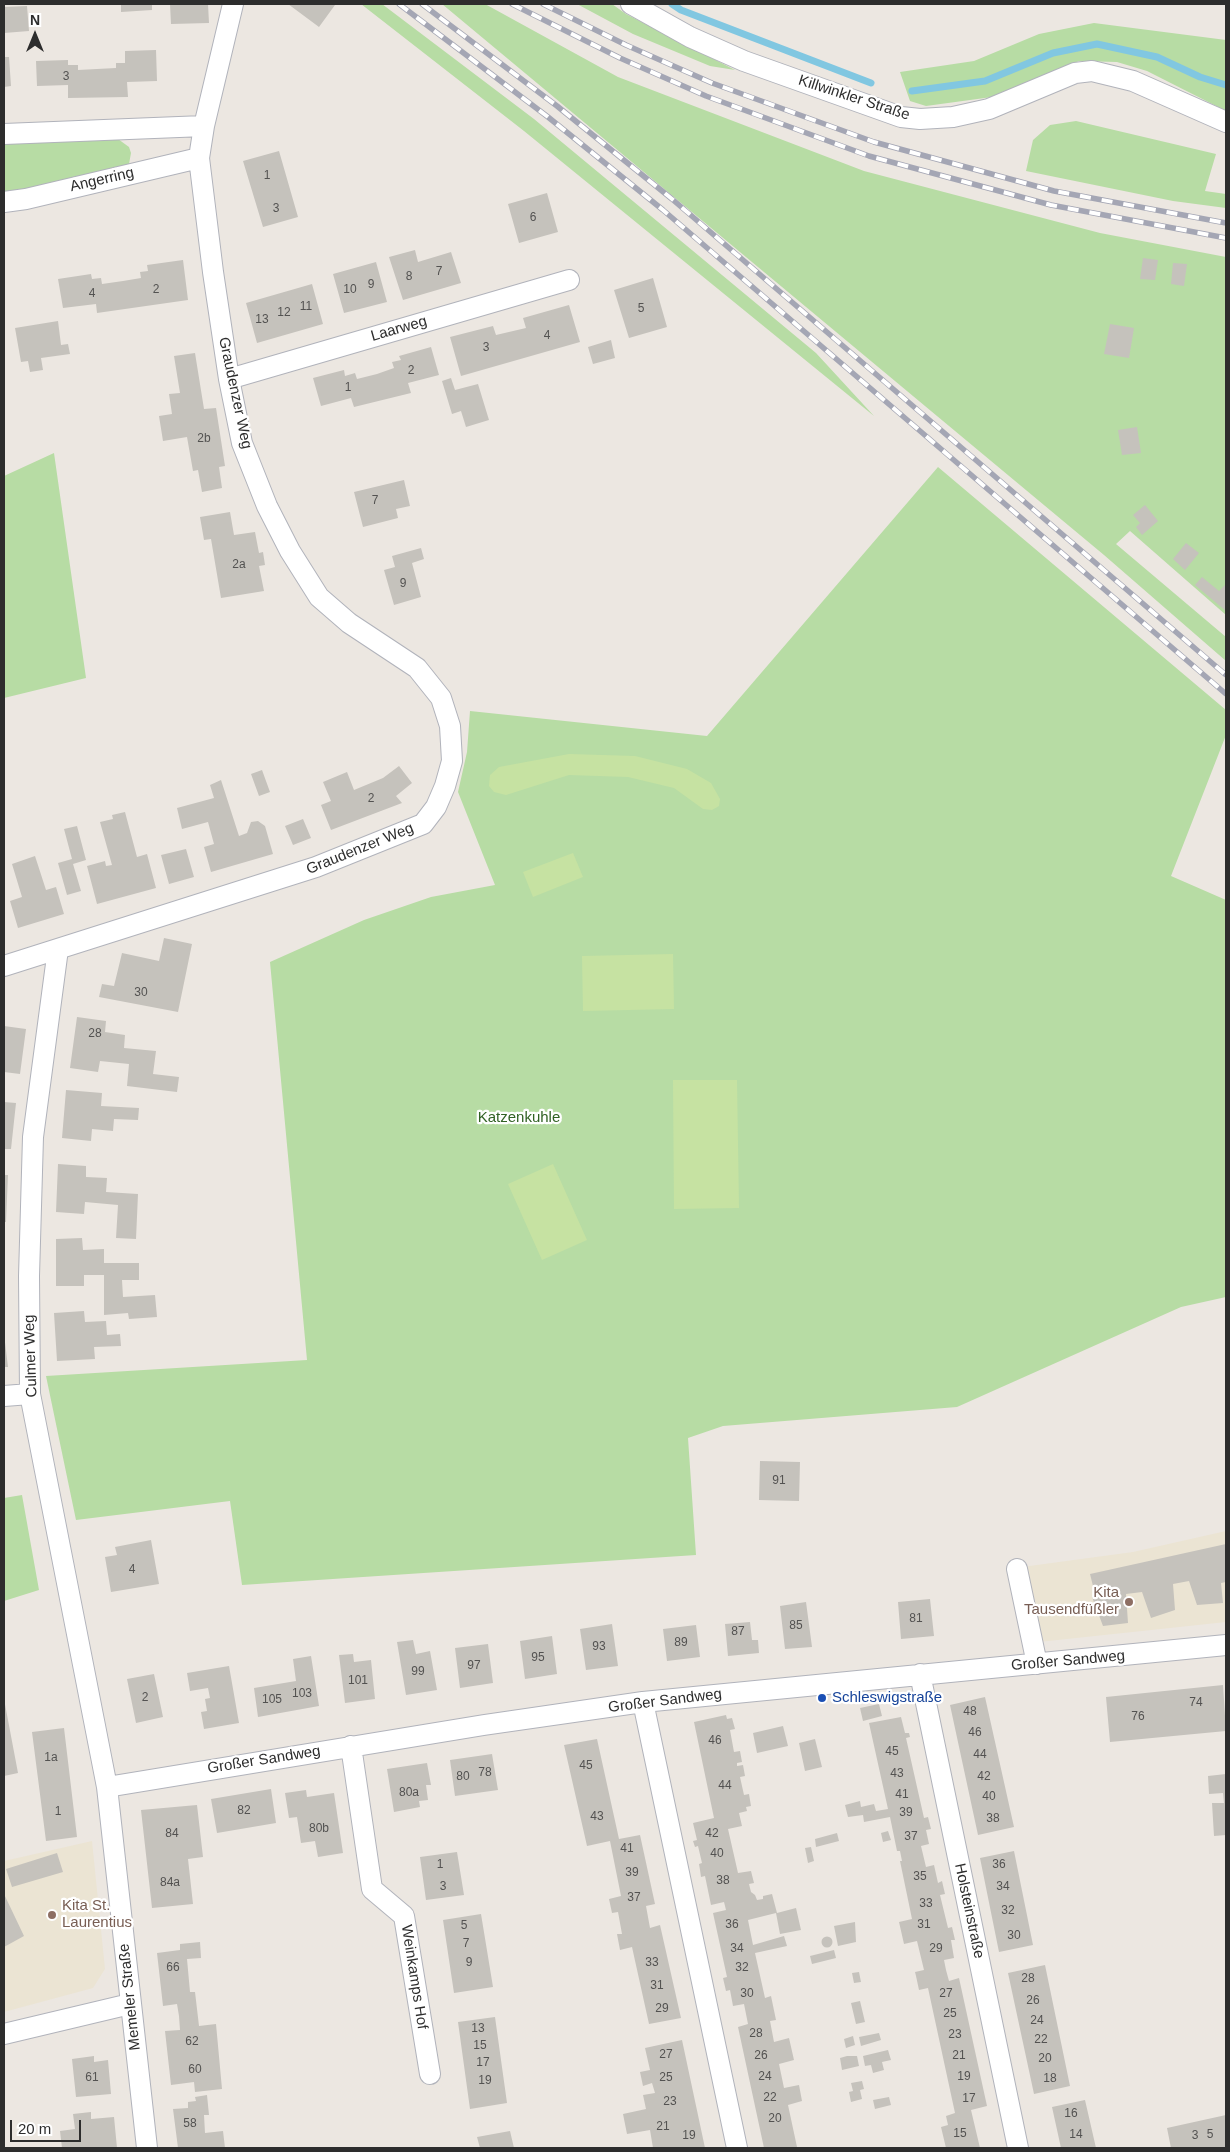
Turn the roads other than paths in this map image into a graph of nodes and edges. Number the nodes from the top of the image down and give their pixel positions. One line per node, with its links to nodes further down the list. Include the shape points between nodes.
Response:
1 (233, 4): 4 (street, Graudenzer Weg)
2 (631, 4): 3 (street, Killwinkler Straße, via 690,37 744,61 901,117 953,117 989,109 1075,73 1092,72 1133,82)
3 (1226, 122)
4 (204, 126): 5 (street); 6 (street, Graudenzer Weg)
5 (4, 134)
6 (199, 158): 7 (street, Angerring); 9 (street, Graudenzer Weg)
7 (4, 202)
8 (569, 280): 9 (street, Laarweg)
9 (229, 379): 10 (street, Graudenzer Weg, via 242,443 267,506 319,597 349,622 417,668 441,698 450,726 452,761 446,786 423,824 316,868)
10 (58, 949): 11 (street, Graudenzer Weg); 12 (street, Culmer Weg, via 33,1137)
11 (4, 966)
12 (30, 1394): 13 (street); 20 (street, Culmer Weg)
13 (4, 1396)
14 (1017, 1569): 16 (street)
15 (1226, 1645): 16 (street, Großer Sandweg)
16 (1036, 1664): 17 (street, Großer Sandweg)
17 (920, 1674): 18 (street, Großer Sandweg); 26 (street, Holsteinstraße)
18 (643, 1702): 19 (street, Großer Sandweg); 25 (street)
19 (351, 1746): 20 (street, Großer Sandweg); 23 (street, Weinkamps Hof, via 372,1889 404,1916)
20 (107, 1787): 21 (street, Memeler Straße)
21 (130, 2004): 22 (street); 24 (street, Memeler Straße)
22 (4, 2034)
23 (430, 2074)
24 (147, 2148)
25 (737, 2148)
26 (1018, 2148)

